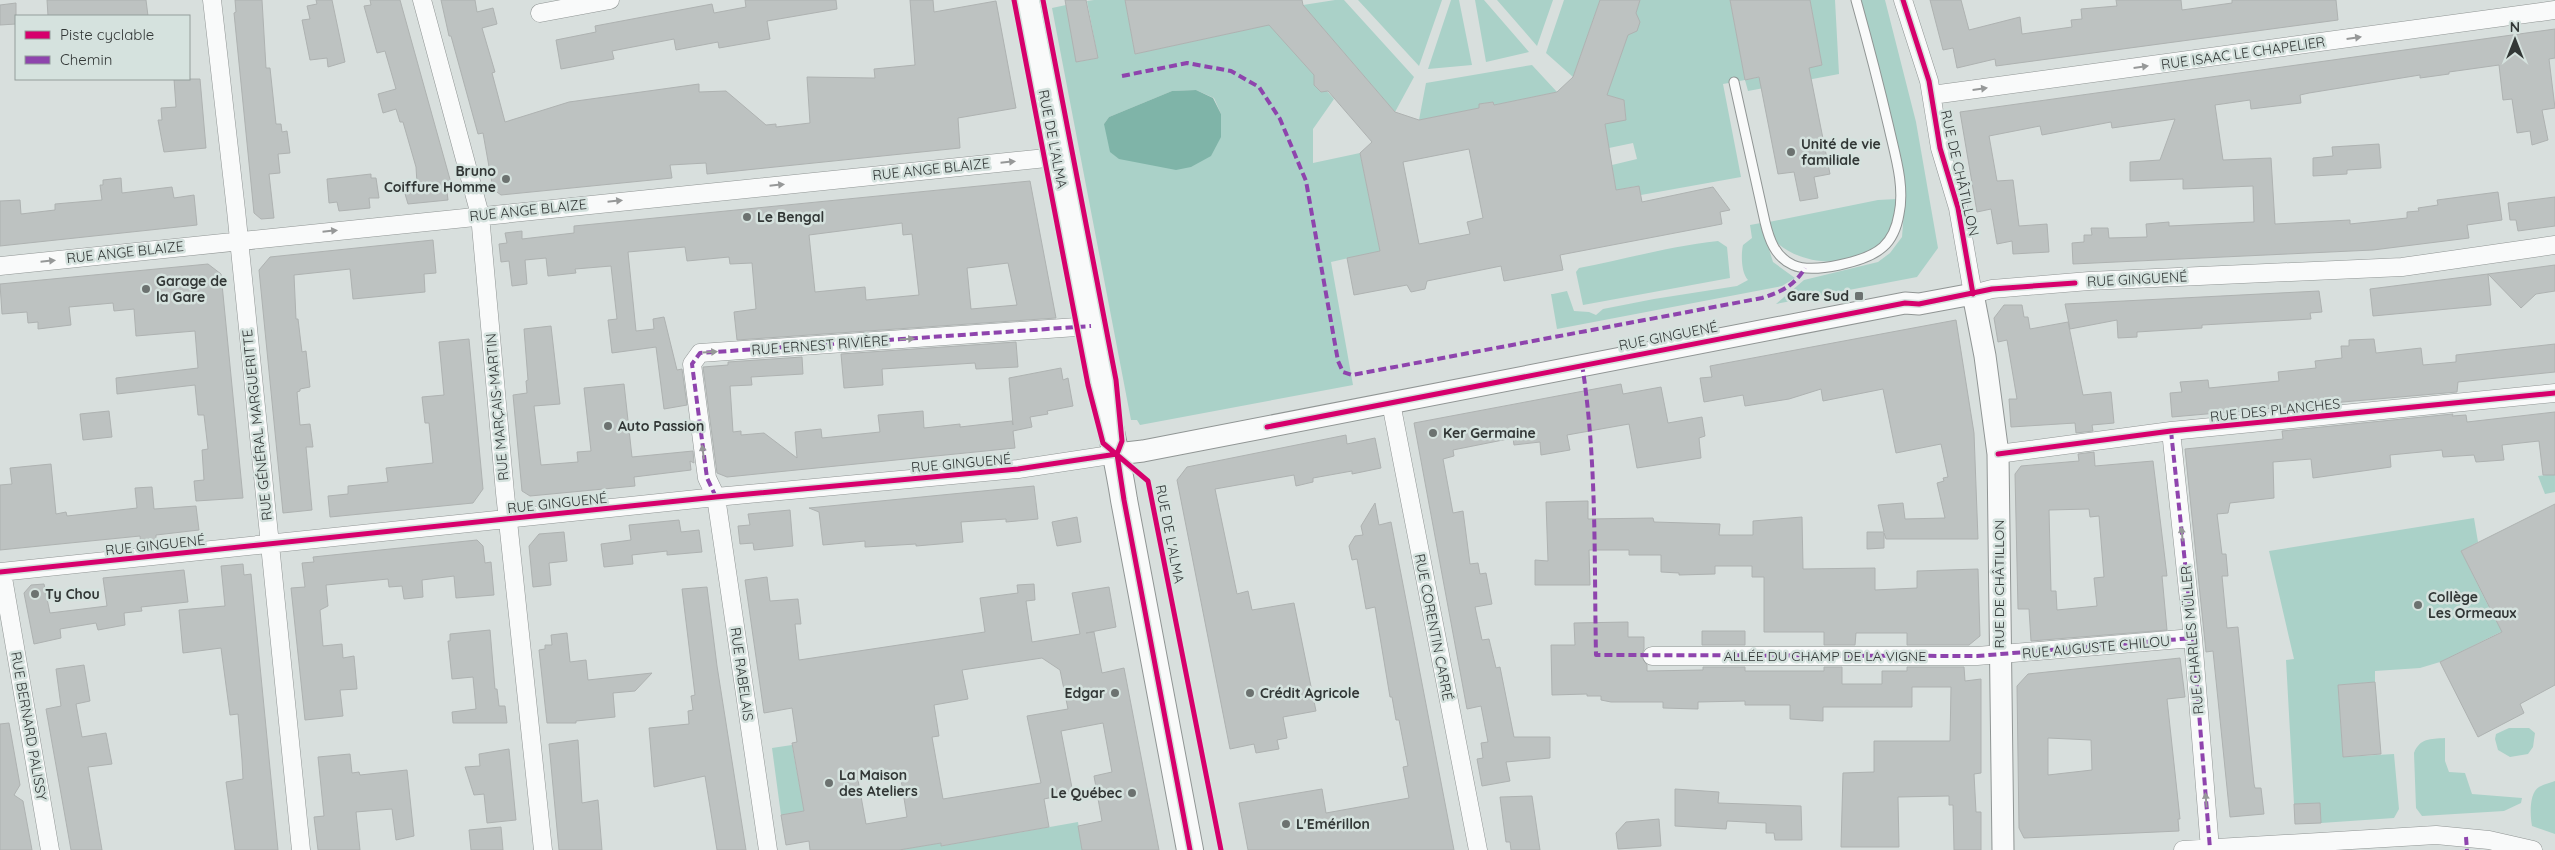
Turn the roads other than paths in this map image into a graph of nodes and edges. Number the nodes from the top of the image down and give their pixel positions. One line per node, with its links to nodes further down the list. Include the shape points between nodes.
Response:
1 (212, 0): 13 (street, RUE GÉNÉRAL MARGUERITTE)
2 (422, 0): 12 (street, RUE MARÇAIS-MARTIN)
3 (610, 0): 8 (street)
4 (1026, 0): 11 (main road, RUE DE L'ALMA)
5 (1856, 0): 9 (lane, via 1875,68 1901,192 1895,230 1875,253 1867,258 1813,268 1792,265 1780,256 1770,242)
6 (1903, 0): 10 (street, RUE DE CHÂTILLON)
7 (2555, 10): 10 (street, RUE ISAAC LE CHAPELIER, one-way to 7)
8 (540, 13)
9 (1734, 82)
10 (1932, 95): 16 (street, RUE DE CHÂTILLON, via 1940,148 1958,208)
11 (1056, 157): 12 (street, RUE ANGE BLAIZE, one-way to 11); 17 (main road, RUE DE L'ALMA)
12 (480, 215): 13 (street, RUE ANGE BLAIZE, one-way to 12); 24 (street, RUE MARÇAIS-MARTIN)
13 (238, 240): 15 (street, RUE ANGE BLAIZE, one-way to 13); 25 (street, RUE GÉNÉRAL MARGUERITTE)
14 (2555, 245): 16 (street, RUE GINGUENÉ, via 2402,267 2089,281 2002,288)
15 (0, 266)
16 (1973, 294): 19 (street, RUE GINGUENÉ, via 1895,305); 22 (street, RUE DE CHÂTILLON)
17 (1091, 326): 21 (main road, RUE DE L'ALMA); 23 (street, RUE ERNEST RIVIÈRE, one-way to 17, via 707,478 692,364 700,353)
18 (2555, 392): 20 (street, RUE DES PLANCHES)
19 (1391, 403): 21 (street, RUE GINGUENÉ); 37 (street, RUE CORENTIN CARRÉ)
20 (2171, 432): 22 (street, RUE DES PLANCHES); 27 (street, RUE CHARLES MÜLLER, one-way to 20)
21 (1117, 454): 23 (street, RUE GINGUENÉ, via 1018,469); 36 (main road, RUE DE L'ALMA)
22 (1998, 454): 28 (street, RUE DE CHÂTILLON)
23 (716, 497): 24 (street, RUE GINGUENÉ); 35 (street, RUE RABELAIS)
24 (508, 520): 25 (street, RUE GINGUENÉ); 34 (street, RUE MARÇAIS-MARTIN)
25 (269, 544): 26 (street, RUE GINGUENÉ); 33 (street, RUE GÉNÉRAL MARGUERITTE)
26 (1, 572): 32 (street, RUE BERNARD PALISSY)
27 (2193, 638): 28 (street, RUE AUGUSTE CHILOU); 31 (street, RUE CHARLES MÜLLER, one-way to 27)
28 (1999, 655): 29 (street, ALLÉE DU CHAMP DE LA VIGNE); 38 (street, RUE DE CHÂTILLON)
29 (1652, 656)
30 (2467, 843): 31 (street, via 2436,835); 40 (street)
31 (2210, 848): 39 (street)
32 (50, 850)
33 (301, 850)
34 (543, 850)
35 (768, 850)
36 (1190, 850)
37 (1478, 850)
38 (2003, 850)
39 (2183, 850)
40 (2533, 850)

